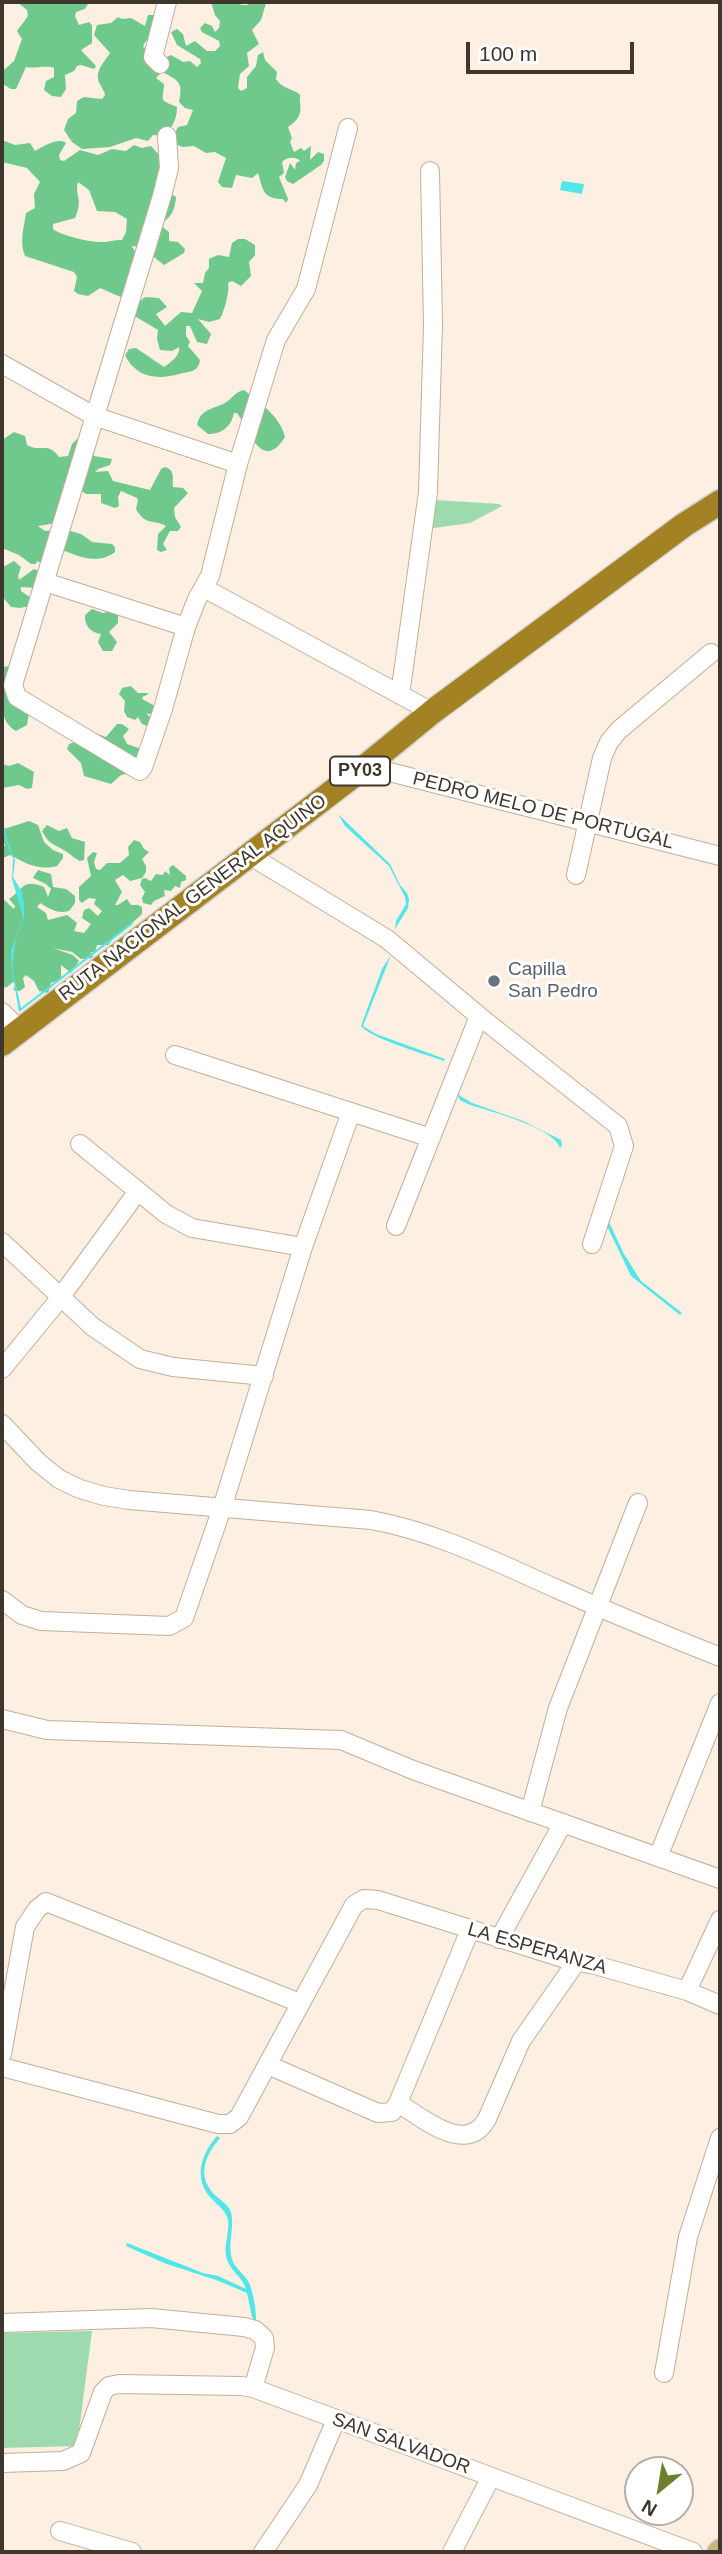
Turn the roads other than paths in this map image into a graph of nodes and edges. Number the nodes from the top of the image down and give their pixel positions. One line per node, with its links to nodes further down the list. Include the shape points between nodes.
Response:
1 (167, 2): 2 (street, via 153,57)
2 (160, 64)
3 (348, 128): 8 (street, via 306,289 276,340)
4 (167, 136): 7 (street, via 169,169 162,196)
5 (429, 171): 14 (street, via 433,325 428,492)
6 (2, 364): 7 (street)
7 (94, 416): 8 (street); 10 (street)
8 (238, 464): 11 (street)
9 (720, 502): 15 (highway, RUTA NACIONAL GENERAL AQUINO / PY03)
10 (45, 582): 12 (street); 12 (street, via 12,685 17,697 138,770 144,767)
11 (204, 588): 12 (street); 14 (street)
12 (186, 627)
13 (711, 653): 17 (street, via 609,742)
14 (400, 695): 15 (street)
15 (432, 712): 16 (highway, RUTA NACIONAL GENERAL AQUINO / PY03)
16 (366, 766): 17 (street, PEDRO MELO DE PORTUGAL); 18 (highway, RUTA NACIONAL GENERAL AQUINO / PY03)
17 (588, 822): 19 (street, PEDRO MELO DE PORTUGAL); 20 (street)
18 (249, 855): 22 (street, via 387,939); 23 (highway, RUTA NACIONAL GENERAL AQUINO / PY03)
19 (720, 856)
20 (576, 875)
21 (2, 1012): 23 (street)
22 (479, 1016): 26 (street); 31 (street, via 618,1126 624,1146)
23 (11, 1037)
24 (175, 1055): 25 (street)
25 (351, 1112): 26 (street); 32 (street)
26 (431, 1138): 29 (street)
27 (80, 1144): 28 (street)
28 (138, 1191): 32 (street, via 192,1228); 33 (street)
29 (396, 1226)
30 (2, 1242): 33 (street)
31 (592, 1244)
32 (303, 1247): 35 (street)
33 (60, 1297): 34 (street); 35 (street, via 140,1359)
34 (2, 1369)
35 (264, 1376): 38 (street)
36 (2, 1424): 38 (street, via 38,1462 80,1489 129,1500)
37 (638, 1503): 40 (street)
38 (222, 1508): 39 (street, via 184,1618 169,1626 41,1621); 40 (street, via 405,1526)
39 (2, 1601)
40 (598, 1608): 41 (street); 44 (street, via 558,1708)
41 (720, 1657)
42 (720, 1703): 46 (street)
43 (2, 1719): 44 (street, via 47,1730 341,1740)
44 (530, 1812): 45 (street)
45 (563, 1823): 46 (street); 50 (street)
46 (658, 1857): 47 (street)
47 (720, 1878)
48 (720, 1920): 52 (street)
49 (470, 1930): 50 (street, LA ESPERANZA); 53 (street, LA ESPERANZA, via 364,1899 354,1905); 58 (street)
50 (499, 1939): 51 (street, LA ESPERANZA)
51 (576, 1961): 52 (street, LA ESPERANZA); 58 (street, via 521,2041 482,2128 461,2136 449,2133)
52 (687, 1991): 54 (street, LA ESPERANZA)
53 (300, 2003): 55 (street, via 46,1902 25,1927); 56 (street)
54 (720, 2005)
55 (2, 2054)
56 (268, 2065): 57 (street, via 239,2117 230,2124); 58 (street, via 378,2113 391,2112)
57 (2, 2067)
58 (398, 2103)
59 (720, 2138): 61 (street, via 688,2237)
60 (2, 2323): 62 (street, via 151,2318 244,2327 264,2338)
61 (664, 2373)
62 (253, 2388): 63 (street, SAN SALVADOR); 64 (street, SAN SALVADOR, via 109,2386 81,2454 63,2461)
63 (336, 2420): 65 (street, SAN SALVADOR); 68 (street, via 308,2485)
64 (2, 2463)
65 (491, 2477): 69 (street); 70 (street, SAN SALVADOR)
66 (60, 2531): 67 (street)
67 (132, 2552)
68 (263, 2552)
69 (453, 2552)
70 (693, 2552)

